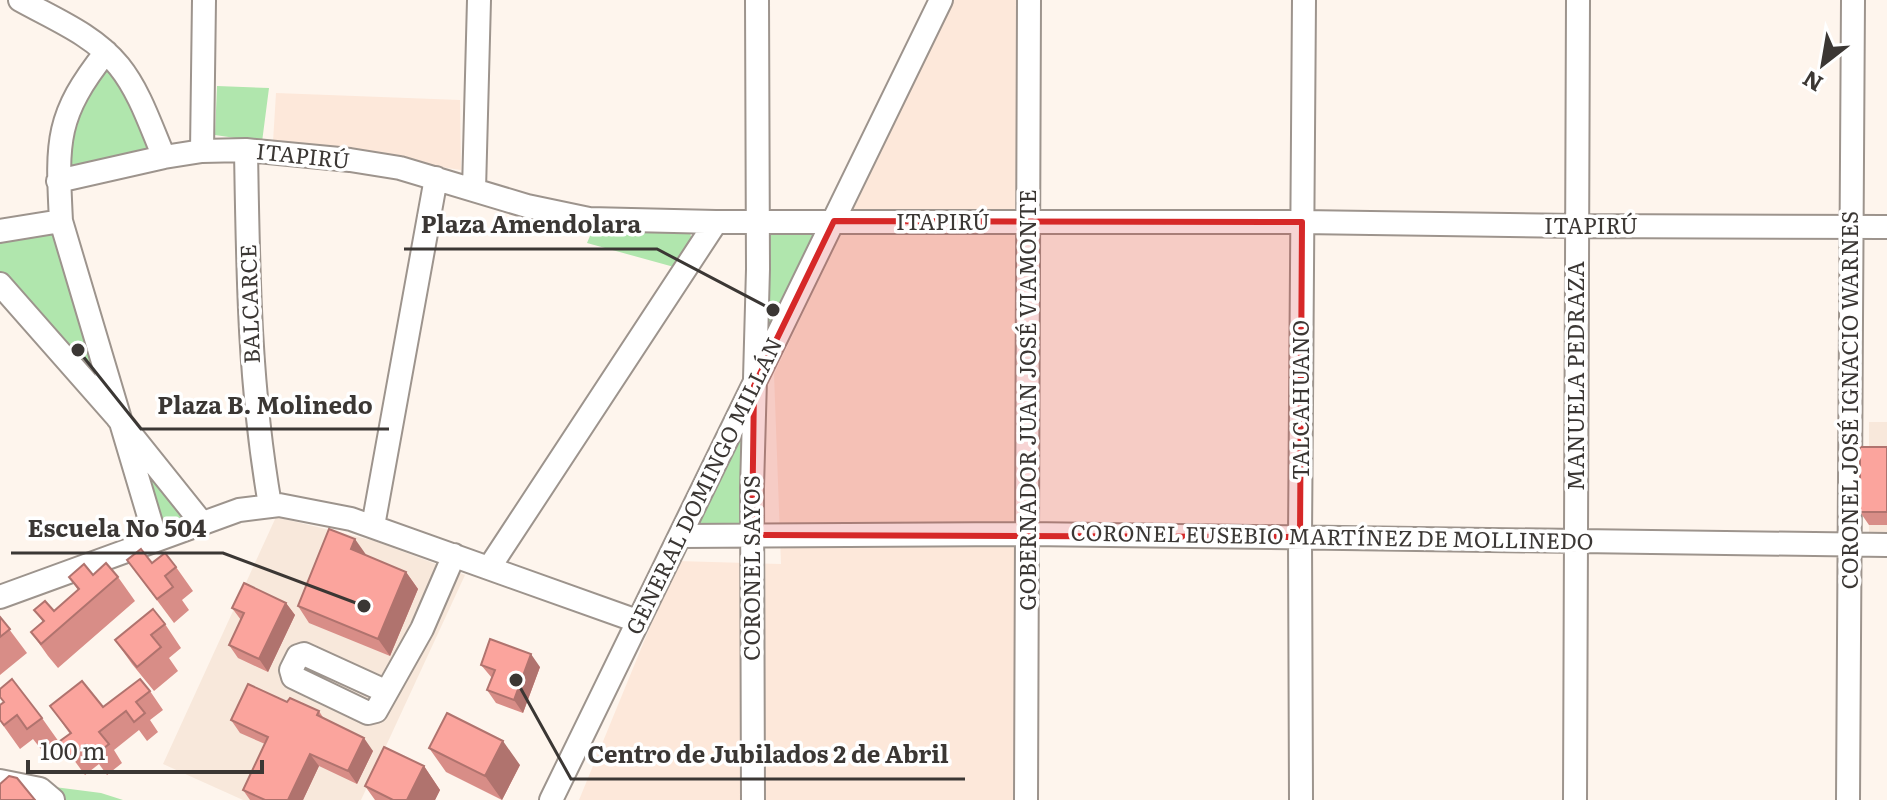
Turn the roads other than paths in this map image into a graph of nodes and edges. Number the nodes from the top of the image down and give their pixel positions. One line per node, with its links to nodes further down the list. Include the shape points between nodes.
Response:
1 (20, 0): 10 (street)
2 (204, 0): 12 (street)
3 (479, 0): 16 (street)
4 (757, 0): 20 (street, CORONEL SAYOS)
5 (941, 0): 18 (street, GENERAL DOMINGO MILLÁN)
6 (1029, 0): 22 (street, GOBERNADOR JUAN JOSÉ VIAMONTE)
7 (1304, 0): 21 (street, TALCAHUANO)
8 (1578, 0): 23 (street, MANUELA PEDRAZA)
9 (1853, 0): 24 (street, CORONEL JOSÉ IGNACIO WARNES)
10 (106, 52): 13 (street, via 128,80); 15 (street, via 69,106)
11 (246, 150): 12 (street, ITAPIRÚ); 14 (street, ITAPIRÚ, via 350,160); 30 (street, BALCARCE, via 249,328)
12 (202, 151): 13 (street, ITAPIRÚ)
13 (164, 157): 15 (street, ITAPIRÚ)
14 (436, 178): 16 (street, ITAPIRÚ); 32 (street)
15 (58, 181): 17 (street)
16 (474, 190): 19 (street, ITAPIRÚ, via 589,219)
17 (61, 221): 26 (street); 29 (street)
18 (834, 221): 20 (street, ITAPIRÚ); 22 (street, ITAPIRÚ); 28 (street, GENERAL DOMINGO MILLÁN)
19 (716, 222): 20 (street, ITAPIRÚ); 42 (street)
20 (756, 222): 28 (street, CORONEL SAYOS)
21 (1302, 222): 22 (street, ITAPIRÚ); 23 (street, ITAPIRÚ); 36 (street, TALCAHUANO)
22 (1027, 223): 33 (street, GOBERNADOR JUAN JOSÉ VIAMONTE)
23 (1577, 226): 24 (street, ITAPIRÚ); 37 (street, MANUELA PEDRAZA)
24 (1851, 226): 25 (street, ITAPIRÚ); 39 (street, CORONEL JOSÉ IGNACIO WARNES)
25 (1887, 227)
26 (0, 231)
27 (0, 284): 29 (street)
28 (754, 386): 34 (street, CORONEL SAYOS); 35 (street, GENERAL DOMINGO MILLÁN)
29 (117, 417): 31 (street); 38 (street)
30 (270, 505): 31 (street); 32 (street)
31 (202, 523): 38 (street)
32 (373, 526): 41 (street)
33 (1028, 534): 34 (street, CORONEL EUSEBIO MARTÍNEZ DE MOLLINEDO); 36 (street, CORONEL EUSEBIO MARTÍNEZ DE MOLLINEDO); 50 (street, GOBERNADOR JUAN JOSÉ VIAMONTE)
34 (752, 535): 35 (street, CORONEL EUSEBIO MARTÍNEZ DE MOLLINEDO); 49 (street, CORONEL SAYOS)
35 (681, 536): 44 (street, GENERAL DOMINGO MILLÁN)
36 (1300, 537): 37 (street, CORONEL EUSEBIO MARTÍNEZ DE MOLLINEDO); 51 (street, TALCAHUANO)
37 (1576, 539): 39 (street, CORONEL EUSEBIO MARTÍNEZ DE MOLLINEDO); 52 (street, MANUELA PEDRAZA)
38 (156, 540): 43 (street)
39 (1848, 544): 40 (street, CORONEL EUSEBIO MARTÍNEZ DE MOLLINEDO); 53 (street, CORONEL JOSÉ IGNACIO WARNES)
40 (1887, 545)
41 (454, 555): 42 (street); 45 (street, via 422,629)
42 (489, 568): 44 (street)
43 (0, 597)
44 (637, 621): 48 (street, GENERAL DOMINGO MILLÁN)
45 (385, 691)
46 (0, 781): 47 (street, via 40,789)
47 (53, 800)
48 (551, 800)
49 (753, 800)
50 (1026, 800)
51 (1301, 800)
52 (1575, 800)
53 (1848, 800)

